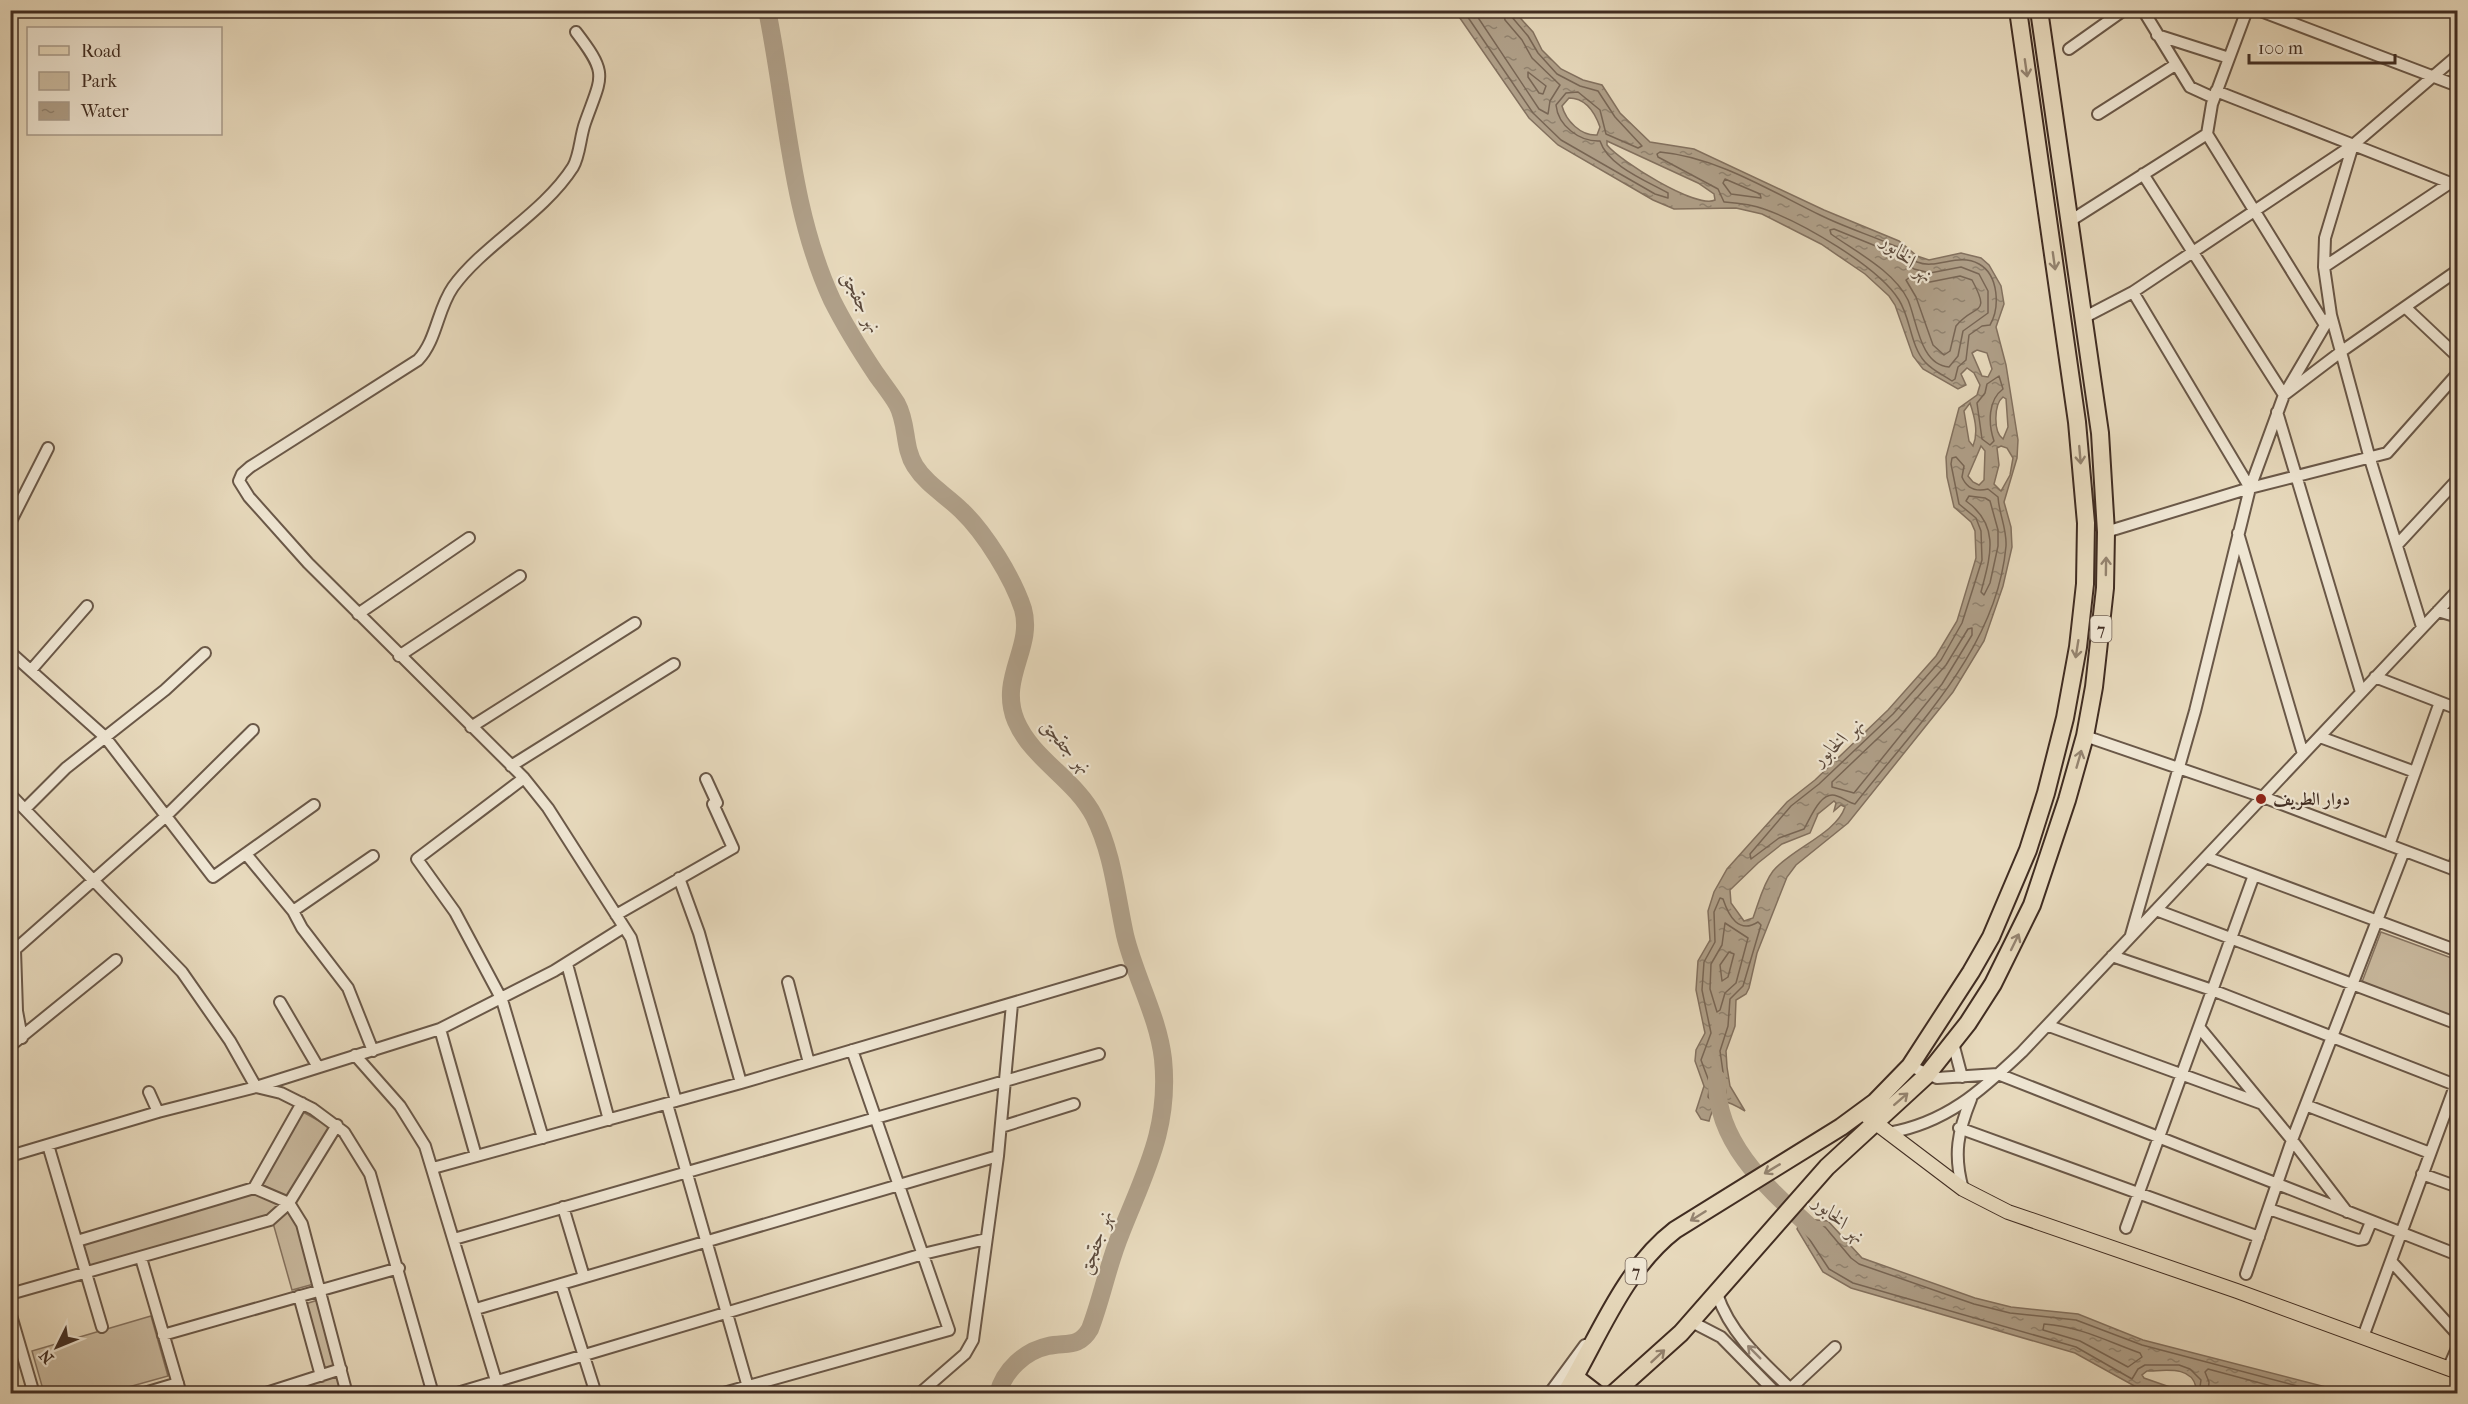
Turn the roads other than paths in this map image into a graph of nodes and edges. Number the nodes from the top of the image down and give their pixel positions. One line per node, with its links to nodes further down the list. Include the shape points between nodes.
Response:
1 (2018, 10): 121 (highway, 7, one-way to 121, via 2077,422 2086,523 2085,584 2065,718 2028,850 1991,937)
2 (2039, 10): 22 (highway, 7)
3 (2124, 10): 9 (street)
4 (2143, 10): 8 (street)
5 (2247, 10): 11 (street)
6 (2258, 10): 13 (street)
7 (576, 32): 51 (street, via 596,58 599,76 572,169 519,226 454,286 429,345 418,360 250,467 239,481 249,498)
8 (2157, 35): 11 (street); 12 (street)
9 (2069, 49)
10 (2457, 56): 13 (street)
11 (2229, 58): 15 (street)
12 (2175, 65): 15 (street, via 2190,87); 16 (street)
13 (2432, 76): 14 (street); 18 (street)
14 (2457, 86)
15 (2215, 95): 17 (street); 18 (street)
16 (2098, 114)
17 (2206, 134): 19 (street); 21 (street)
18 (2353, 145): 20 (street); 21 (street); 24 (street, via 2325,238)
19 (2143, 174): 22 (street); 23 (street)
20 (2454, 184): 24 (street)
21 (2255, 211): 23 (street); 30 (street)
22 (2070, 221): 29 (highway, 7)
23 (2194, 251): 26 (street); 34 (street)
24 (2324, 267): 28 (street)
25 (2457, 270): 27 (street)
26 (2133, 292): 29 (street); 40 (street)
27 (2404, 307): 31 (street); 32 (street)
28 (2331, 315): 30 (street); 31 (street)
29 (2085, 317): 43 (highway, 7, via 2100,433)
30 (2325, 325): 34 (street)
31 (2342, 351): 34 (street); 37 (street)
32 (2457, 357)
33 (2457, 373): 37 (street, via 2386,453)
34 (2284, 395): 35 (street)
35 (2277, 412): 38 (street); 40 (street)
36 (48, 448): 41 (street)
37 (2370, 459): 38 (street); 46 (street)
38 (2299, 476): 40 (street); 61 (street)
39 (2457, 480): 46 (street)
40 (2250, 488): 43 (street); 44 (street)
41 (15, 504): 42 (street)
42 (10, 523)
43 (2106, 532): 66 (highway, 7, one-way to 43, via 2100,642)
44 (2238, 532): 69 (street); 71 (street)
45 (469, 538): 51 (street)
46 (2397, 545): 54 (street)
47 (520, 576): 57 (street)
48 (2457, 590): 50 (street)
49 (87, 606): 59 (street)
50 (2438, 611): 52 (street); 54 (street)
51 (358, 614): 57 (street)
52 (2457, 618)
53 (635, 623): 64 (street)
54 (2422, 627): 60 (street)
55 (10, 651): 59 (street)
56 (205, 653): 67 (street)
57 (399, 656): 64 (street)
58 (674, 664): 70 (street)
59 (32, 669): 67 (street)
60 (2375, 678): 61 (street); 62 (street)
61 (2361, 692): 68 (street)
62 (2440, 702): 63 (street); 72 (street)
63 (2457, 709)
64 (471, 727): 70 (street)
65 (253, 730): 78 (street)
66 (2085, 736): 71 (street); 114 (highway, 7, one-way to 66, via 1993,984 2032,905)
67 (105, 737): 76 (street); 78 (street)
68 (2320, 737): 69 (street); 72 (street)
69 (2303, 754): 75 (street)
70 (511, 766): 73 (street)
71 (2180, 768): 75 (street); 94 (street)
72 (2415, 772): 79 (street)
73 (524, 778): 91 (street, via 548,808); 105 (street, via 417,859 455,912)
74 (706, 779): 87 (street, via 733,848)
75 (2263, 797): 79 (street); 84 (street)
76 (16, 803): 88 (street)
77 (314, 805): 81 (street)
78 (165, 817): 81 (street, via 213,877); 88 (street)
79 (2388, 845): 80 (street)
80 (2404, 851): 85 (street); 92 (street)
81 (246, 854): 90 (street)
82 (373, 856): 90 (street)
83 (2457, 856): 85 (street)
84 (2206, 857): 86 (street); 89 (street)
85 (2455, 870)
86 (2254, 875): 92 (street); 95 (street)
87 (680, 878): 91 (street); 128 (street)
88 (93, 881): 97 (street); 130 (street, via 197,991)
89 (2156, 910): 94 (street); 95 (street)
90 (293, 911): 117 (street, via 348,988)
91 (616, 915): 93 (street)
92 (2378, 921): 96 (street); 103 (street)
93 (624, 927): 100 (street); 134 (street, via 636,949)
94 (2131, 937): 98 (street)
95 (2230, 938): 103 (street); 104 (street)
96 (2457, 951)
97 (13, 952): 113 (street)
98 (2112, 956): 104 (street); 109 (street)
99 (116, 960): 113 (street)
100 (567, 964): 105 (street); 141 (street)
101 (1120, 971): 107 (street)
102 (788, 982): 120 (street)
103 (2354, 985): 108 (street); 112 (street)
104 (2212, 990): 110 (street); 112 (street)
105 (502, 1000): 111 (street); 146 (street)
106 (280, 1002): 122 (street)
107 (1012, 1004): 116 (street); 127 (street)
108 (2457, 1024)
109 (2049, 1026): 123 (street); 124 (street)
110 (2199, 1027): 124 (street); 136 (street)
111 (440, 1029): 117 (street); 152 (street)
112 (2334, 1037): 129 (street); 137 (street)
113 (22, 1038): 115 (street)
114 (1953, 1043): 125 (highway, 7); 126 (street)
115 (10, 1046)
116 (852, 1050): 120 (street); 140 (street)
117 (373, 1051): 119 (street)
118 (1099, 1054): 127 (street)
119 (355, 1055): 122 (street); 154 (street, via 409,1118)
120 (809, 1063): 128 (street)
121 (1910, 1066): 125 (street); 139 (highway, 7)
122 (318, 1067): 130 (street)
123 (1998, 1074): 126 (street); 132 (street); 147 (street)
124 (2181, 1074): 136 (street); 147 (street)
125 (1926, 1076): 126 (street); 139 (highway, 7, one-way to 125)
126 (1962, 1077)
127 (1006, 1079): 140 (street); 143 (street)
128 (741, 1083): 134 (street)
129 (2457, 1083): 150 (street)
130 (256, 1087): 133 (street, via 272,1089); 138 (street)
131 (149, 1092): 138 (street)
132 (1971, 1099): 144 (street); 145 (street, via 1925,1124)
133 (302, 1103): 142 (street); 160 (street)
134 (671, 1103): 141 (street); 155 (street)
135 (1074, 1104): 143 (street)
136 (2262, 1104): 148 (street)
137 (2308, 1106): 148 (street); 150 (street)
138 (158, 1112): 149 (street)
139 (1868, 1117): 145 (main road); 186 (highway, 7); 204 (highway, 7, one-way to 204, via 1798,1154 1675,1230 1646,1257)
140 (875, 1118): 155 (street); 158 (street)
141 (609, 1120): 146 (street)
142 (337, 1125): 163 (street); 179 (street, via 370,1174)
143 (1001, 1127): 153 (street)
144 (1959, 1128): 161 (street, via 1957,1169); 162 (street)
145 (1888, 1133): 161 (main road)
146 (543, 1138): 152 (street)
147 (2158, 1138): 157 (street); 162 (street)
148 (2292, 1140): 157 (street); 166 (street)
149 (48, 1145): 151 (street); 173 (street)
150 (2430, 1153): 156 (street)
151 (10, 1156)
152 (476, 1156): 154 (street)
153 (998, 1156): 158 (street); 172 (street)
154 (433, 1168): 171 (street)
155 (686, 1174): 164 (street); 174 (street)
156 (2422, 1174): 159 (street); 169 (street)
157 (2278, 1185): 165 (street); 166 (street)
158 (899, 1186): 174 (street); 175 (street)
159 (2457, 1187)
160 (254, 1188): 163 (street); 173 (street)
161 (1963, 1189): 195 (main road, via 2008,1212)
162 (2139, 1191): 168 (street); 170 (street)
163 (289, 1203): 177 (street, via 263,1222); 184 (street, via 302,1224)
164 (563, 1208): 171 (street); 182 (street)
165 (2269, 1209): 167 (street, via 2360,1241); 170 (street)
166 (2347, 1213): 167 (street)
167 (2371, 1222): 169 (street)
168 (2126, 1228)
169 (2401, 1234): 176 (street); 178 (street)
170 (2259, 1237): 181 (street)
171 (454, 1239): 188 (street)
172 (986, 1239): 175 (street); 218 (street, via 972,1345)
173 (77, 1241): 180 (street)
174 (705, 1241): 182 (street); 190 (street)
175 (924, 1254): 190 (street); 207 (street, via 949,1330)
176 (2457, 1255)
177 (141, 1258): 180 (street); 193 (street)
178 (2391, 1261): 194 (street); 195 (street)
179 (399, 1268): 184 (street); 213 (street)
180 (86, 1274): 185 (street); 192 (street)
181 (2246, 1274)
182 (584, 1277): 183 (street)
183 (561, 1284): 188 (street); 200 (street)
184 (319, 1291): 187 (street); 201 (street)
185 (10, 1294)
186 (1717, 1294): 191 (highway); 208 (street, one-way to 186, via 1732,1327)
187 (299, 1296): 193 (street); 203 (street)
188 (476, 1309): 205 (street)
189 (10, 1312): 197 (street)
190 (726, 1313): 200 (street); 207 (street)
191 (1692, 1322): 222 (highway, one-way to 191); 223 (street, via 1721,1337)
192 (102, 1327)
193 (163, 1335): 206 (street)
194 (2457, 1335)
195 (2363, 1337): 202 (main road)
196 (1586, 1343): 219 (street)
197 (15, 1345): 210 (street)
198 (2457, 1346): 202 (street)
199 (1836, 1347): 208 (street)
200 (584, 1355): 205 (street); 216 (street)
201 (341, 1369): 203 (street); 212 (street)
202 (2453, 1370)
203 (321, 1376): 209 (street)
204 (1575, 1377): 220 (highway, 7); 221 (highway)
205 (497, 1380): 214 (street); 215 (street)
206 (179, 1388): 211 (street)
207 (749, 1390): 217 (street)
208 (1793, 1391)
209 (265, 1393)
210 (34, 1394)
211 (141, 1394)
212 (347, 1394)
213 (433, 1394)
214 (454, 1394)
215 (500, 1394)
216 (596, 1394)
217 (720, 1394)
218 (919, 1394)
219 (1549, 1394)
220 (1565, 1394)
221 (1597, 1394)
222 (1613, 1394)
223 (1778, 1394)

